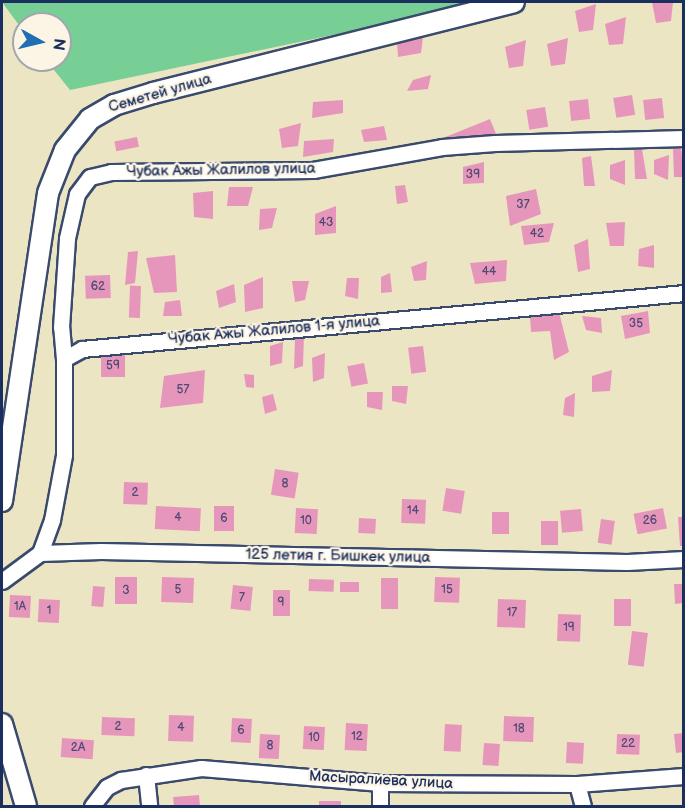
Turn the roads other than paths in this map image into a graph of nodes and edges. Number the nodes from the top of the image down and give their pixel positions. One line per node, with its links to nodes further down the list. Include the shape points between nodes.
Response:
1 (514, 2): 5 (street, Семетей улица, via 153,93 114,105 90,119 65,150 48,193)
2 (684, 138): 4 (street, Чубак Ажы Жалилов улица, via 442,147 313,170 111,172 90,177 77,194 67,238 61,327)
3 (684, 293): 4 (street, Чубак Ажы Жалилов 1-я улица, via 109,345 82,350)
4 (64, 359): 6 (street, via 62,477)
5 (2, 501)
6 (40, 553): 7 (street, 125 летия г. Бишкек улица, via 627,562); 8 (street)
7 (684, 559)
8 (2, 581)
9 (2, 724): 14 (street)
10 (146, 774): 12 (street, Масыралиева улица, via 201,768); 15 (street, Масыралиева улица, via 106,787); 16 (street)
11 (684, 776): 13 (street, Масыралиева улица)
12 (380, 783): 13 (street, Масыралиева улица); 17 (street)
13 (577, 784): 18 (street)
14 (26, 807)
15 (92, 807)
16 (149, 807)
17 (380, 807)
18 (583, 807)

